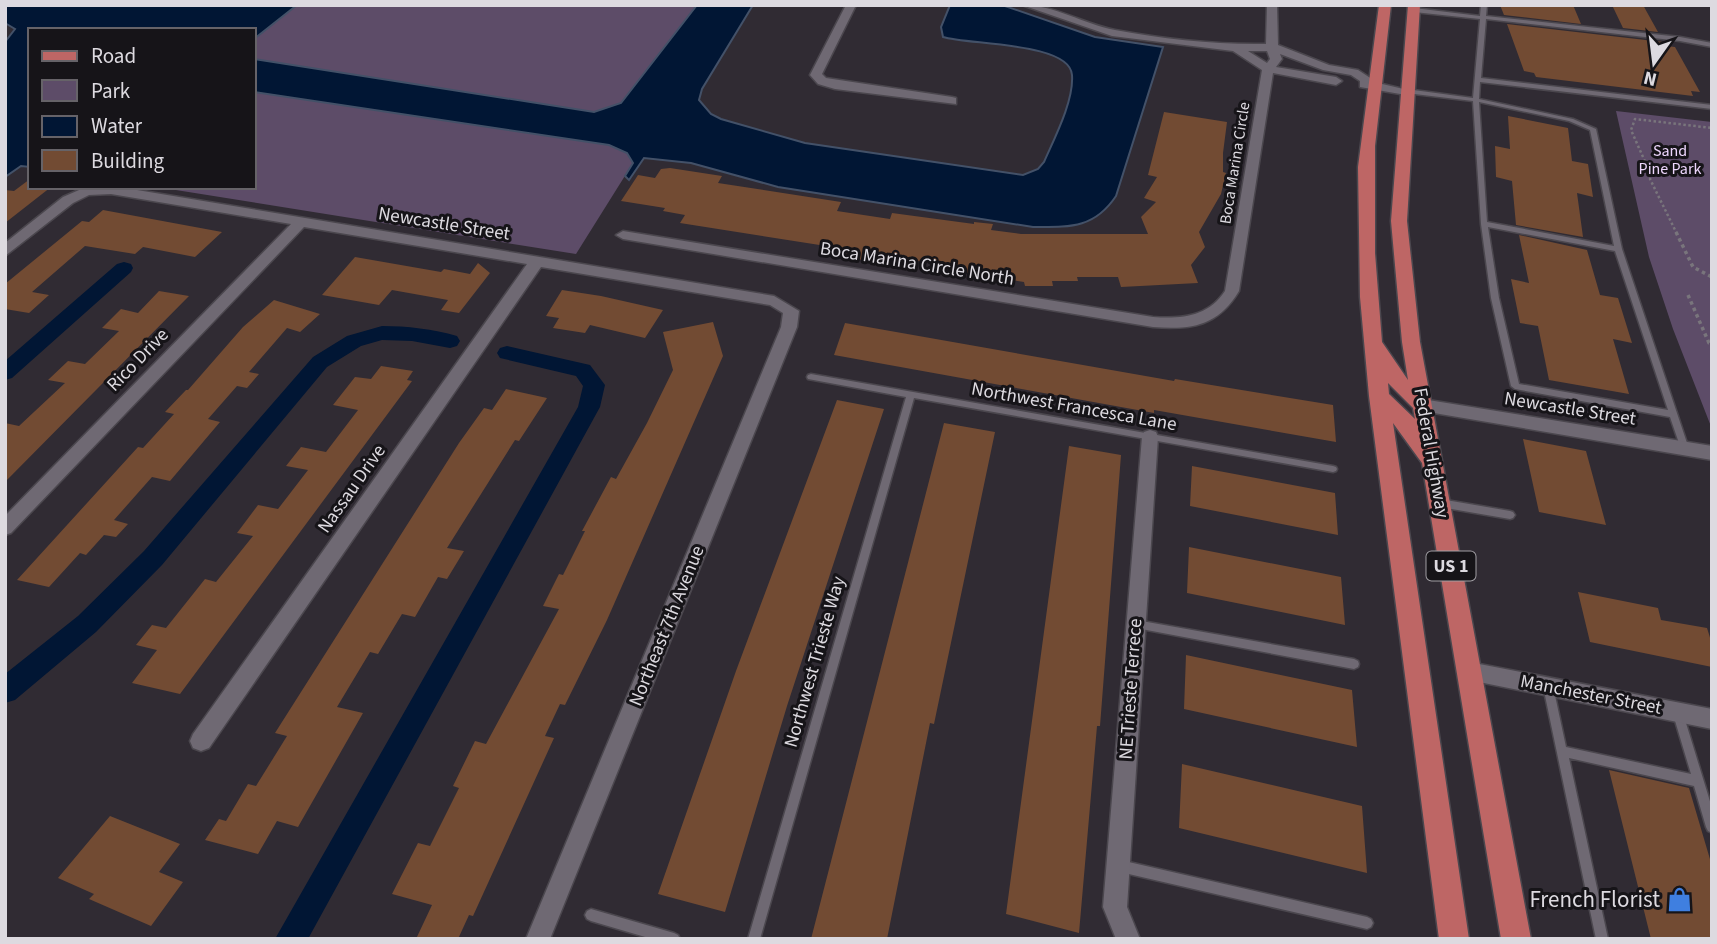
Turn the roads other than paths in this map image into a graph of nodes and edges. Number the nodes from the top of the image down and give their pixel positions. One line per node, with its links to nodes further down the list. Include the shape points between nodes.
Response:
1 (851, 5): 16 (street, via 816,75 822,81)
2 (1027, 5): 10 (street, via 1112,33)
3 (1272, 5): 9 (street, Boca Marina Circle)
4 (1385, 5): 13 (main road, US 1)
5 (1484, 5): 7 (lane)
6 (1414, 8): 7 (lane); 14 (main road, Federal Highway / US 1)
7 (1483, 19): 8 (lane); 12 (lane)
8 (1712, 45)
9 (1272, 47): 10 (street); 11 (street, Boca Marina Circle, via 1276,59); 13 (street, via 1328,68 1354,72)
10 (1236, 48): 11 (street)
11 (1268, 69): 13 (street); 25 (street, Boca Marina Circle, via 1232,291 1227,302)
12 (1479, 80): 15 (lane); 17 (lane)
13 (1374, 85): 14 (street); 26 (main road, US 1, via 1364,214)
14 (1406, 91): 15 (lane); 30 (main road, Federal Highway / US 1, via 1399,221)
15 (1476, 100): 19 (lane); 21 (lane, via 1593,129)
16 (952, 101)
17 (1712, 107)
18 (302, 222): 22 (street, Newcastle Street, via 111,190 87,191); 23 (street, Newcastle Street); 39 (street, Rico Drive)
19 (1484, 224): 21 (lane); 31 (lane, via 1515,386)
20 (623, 235): 25 (street, Boca Marina Circle North, via 1153,322)
21 (1618, 249): 31 (lane)
22 (5, 251)
23 (537, 261): 24 (street, Newcastle Street, via 774,301); 46 (street, Nassau Drive)
24 (791, 311): 53 (street, Northeast 7th Avenue, via 789,327)
25 (1205, 318)
26 (1372, 340): 29 (main road, US 1); 30 (main road, via 1394,378)
27 (811, 377): 28 (lane, Northwest Francesca Lane)
28 (911, 394): 32 (lane, Northwest Francesca Lane); 55 (lane, Northwest Trieste Way)
29 (1379, 396): 36 (main road, via 1408,424); 57 (main road, US 1)
30 (1422, 405): 33 (street, Newcastle Street); 36 (main road, Federal Highway / US 1)
31 (1673, 414): 33 (lane)
32 (1150, 437): 35 (lane, Northwest Francesca Lane); 40 (street, NE Trieste Terrece)
33 (1685, 449): 34 (street, Newcastle Street)
34 (1712, 453)
35 (1333, 469)
36 (1434, 470): 37 (main road, Federal Highway / US 1)
37 (1440, 503): 38 (lane); 42 (main road, Federal Highway / US 1)
38 (1510, 515)
39 (5, 528)
40 (1136, 624): 41 (lane); 50 (street, NE Trieste Terrece)
41 (1354, 664)
42 (1469, 671): 43 (street, Manchester Street); 58 (main road, Federal Highway / US 1)
43 (1548, 686): 44 (street, Manchester Street); 47 (lane)
44 (1677, 712): 45 (street, Manchester Street); 48 (lane)
45 (1712, 719)
46 (201, 741)
47 (1562, 751): 48 (lane); 59 (lane)
48 (1698, 781): 49 (lane)
49 (1712, 827)
50 (1118, 866): 52 (lane); 56 (street, NE Trieste Terrece, via 1115,907)
51 (591, 915): 54 (lane)
52 (1367, 923)
53 (538, 939)
54 (674, 939)
55 (754, 939)
56 (1128, 939)
57 (1454, 939)
58 (1516, 939)
59 (1602, 939)

